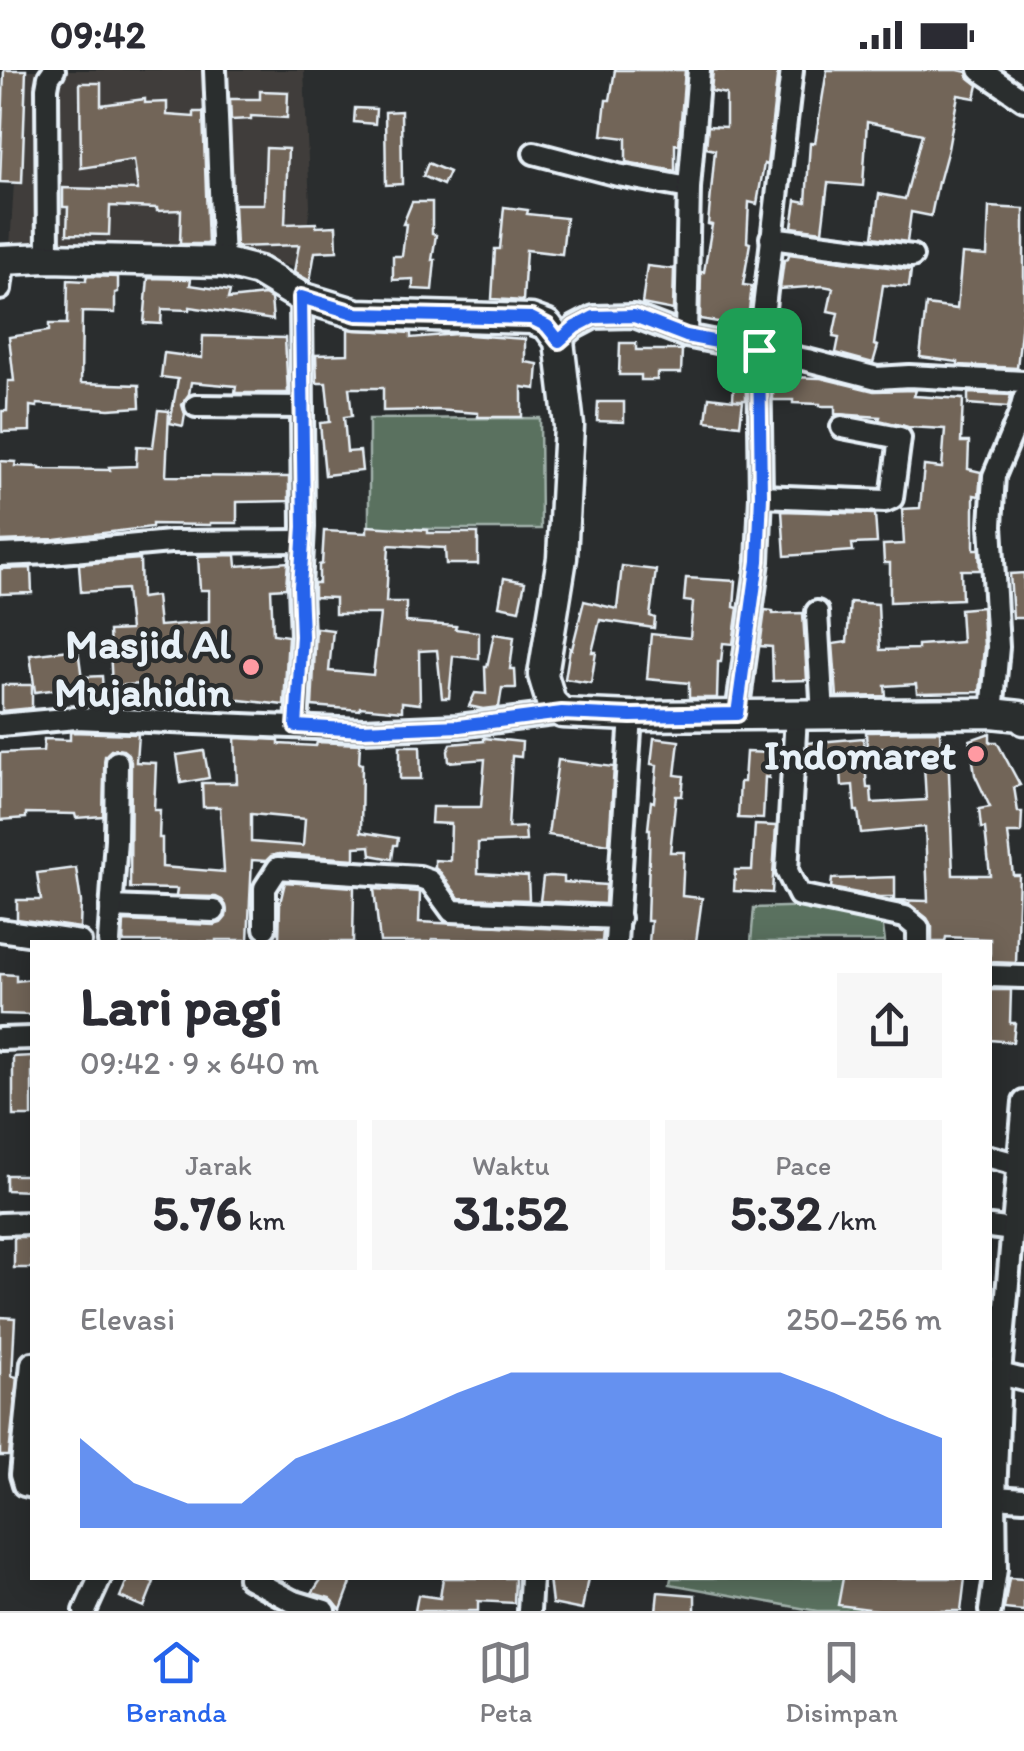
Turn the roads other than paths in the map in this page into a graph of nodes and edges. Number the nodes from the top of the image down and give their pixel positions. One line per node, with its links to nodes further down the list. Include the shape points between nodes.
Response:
1 (54, 70): 11 (street, via 47,88)
2 (215, 70): 13 (street)
3 (699, 70): 8 (street)
4 (792, 70): 9 (street)
5 (980, 70): 6 (street)
6 (1024, 100)
7 (534, 153): 8 (street)
8 (689, 188): 16 (street)
9 (772, 238): 10 (street); 18 (street)
10 (912, 256)
11 (48, 258): 12 (street); 13 (street)
12 (2, 260): 14 (street)
13 (223, 262): 15 (street, via 258,271)
14 (0, 290)
15 (301, 297): 17 (street, via 357,314 531,318); 22 (street)
16 (686, 336): 17 (street, via 634,316 594,317); 18 (street)
17 (559, 341): 28 (street, via 569,426 562,558 543,675)
18 (759, 350): 19 (street, via 877,378); 24 (street)
19 (1024, 382)
20 (1024, 399): 32 (street, via 994,476 991,525 998,648)
21 (196, 406): 22 (street)
22 (302, 407): 25 (street)
23 (842, 427): 24 (street, via 900,438 892,498)
24 (761, 496): 29 (street)
25 (302, 541): 26 (street, via 170,542); 34 (street)
26 (0, 555)
27 (817, 612): 31 (street)
28 (562, 713): 30 (street); 34 (street, via 459,726)
29 (737, 714): 30 (street); 31 (street)
30 (631, 716): 38 (street)
31 (809, 716): 32 (street); 44 (street, via 787,871 799,895 905,917 918,928)
32 (1015, 716)
33 (0, 725): 34 (street, via 76,718)
34 (296, 726)
35 (117, 762): 36 (street)
36 (112, 907): 37 (street); 42 (street)
37 (214, 910)
38 (619, 918): 39 (street, via 452,910 419,877 278,868 264,888); 43 (street)
39 (265, 928)
40 (0, 930): 41 (street)
41 (67, 940)
42 (108, 940)
43 (616, 940)
44 (918, 940)
45 (992, 976): 46 (street)
46 (1024, 977)
47 (30, 1038): 48 (street)
48 (0, 1039)
49 (1024, 1102): 51 (street)
50 (992, 1158): 51 (street)
51 (1022, 1166): 55 (street)
52 (0, 1224): 53 (street)
53 (30, 1224)
54 (992, 1227): 55 (street)
55 (1014, 1230): 56 (street)
56 (995, 1374): 57 (street); 60 (street)
57 (1024, 1380)
58 (30, 1384): 59 (street, via 21,1475)
59 (30, 1487)
60 (996, 1498): 61 (street); 62 (street)
61 (1024, 1499)
62 (993, 1535): 70 (street)
63 (99, 1580): 67 (street)
64 (252, 1580): 66 (street)
65 (531, 1580): 69 (street)
66 (290, 1606): 68 (street)
67 (85, 1611)
68 (326, 1611)
69 (530, 1611)
70 (990, 1611)

